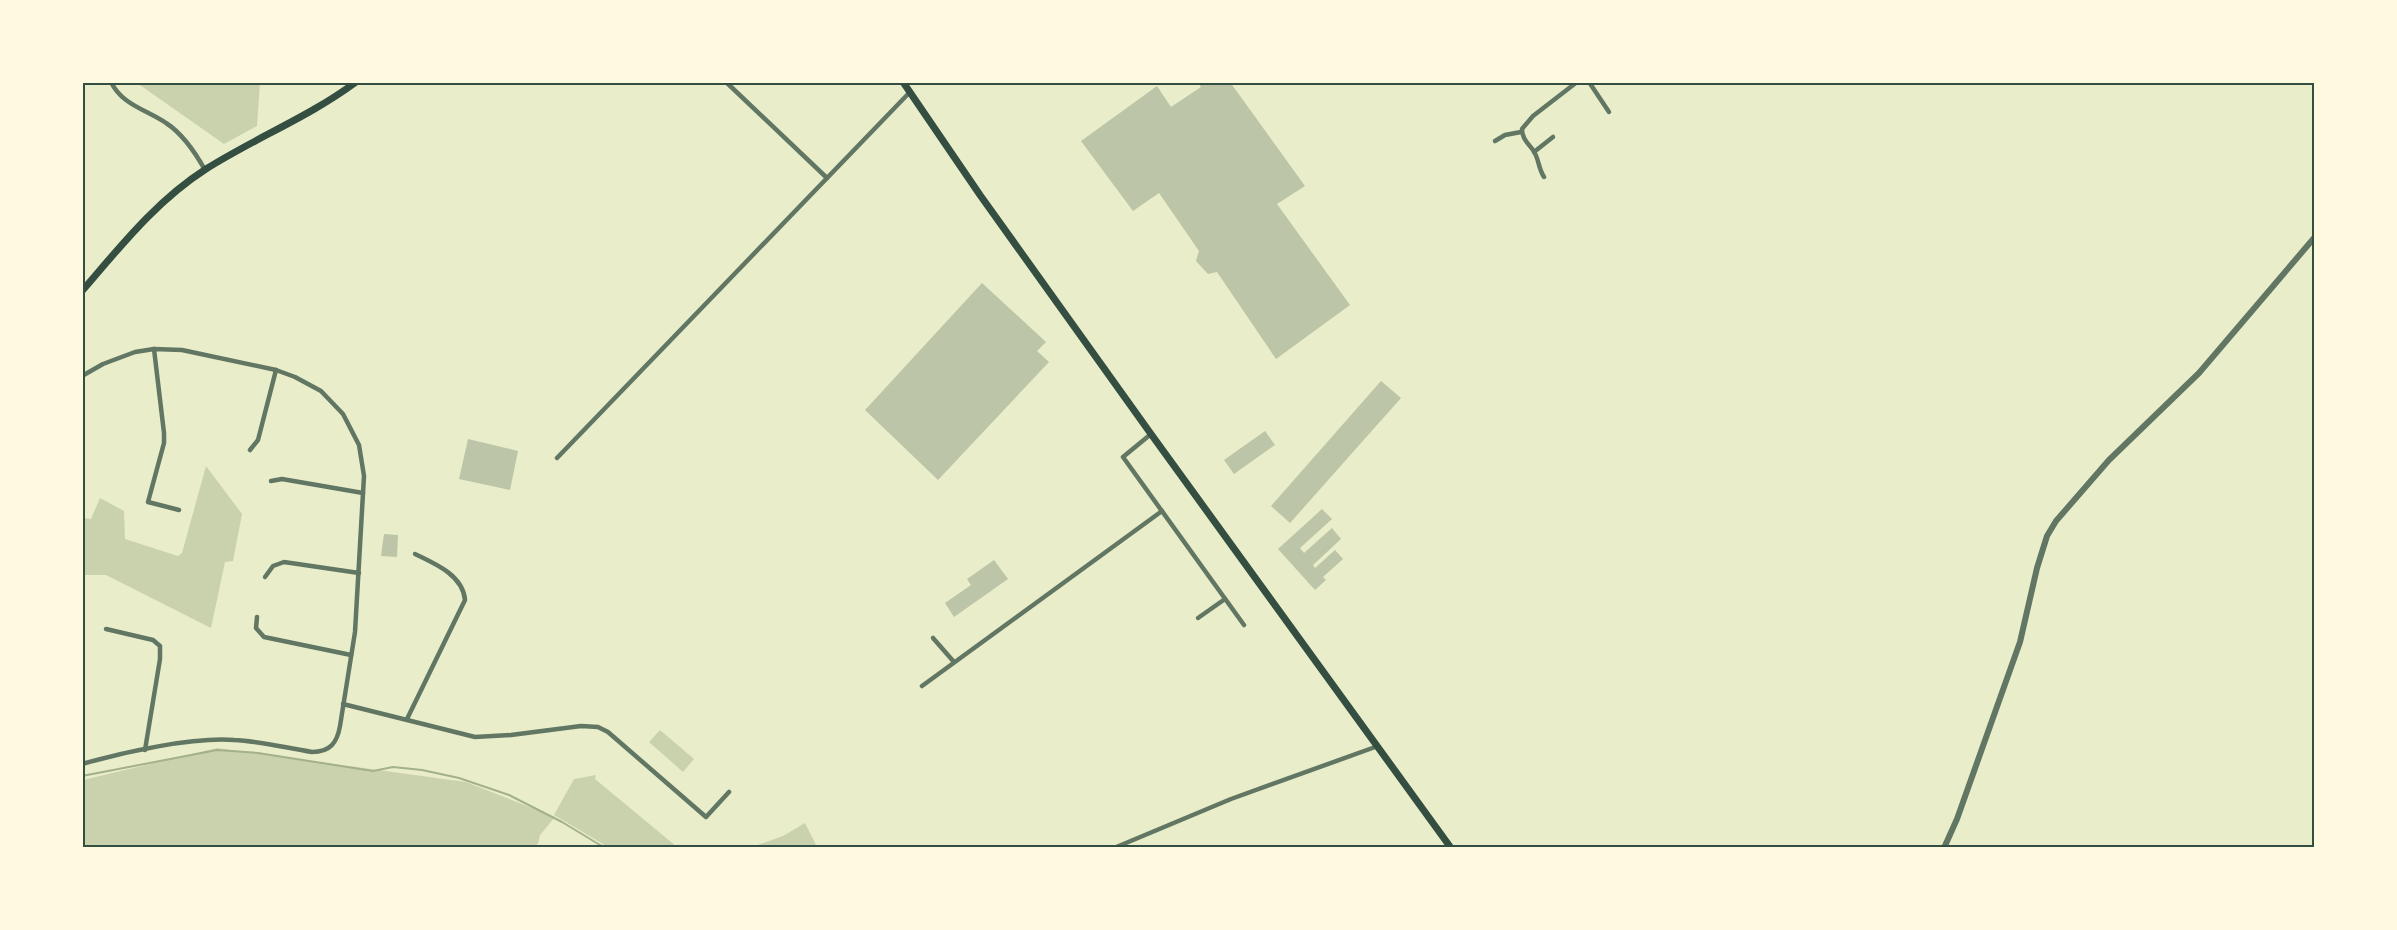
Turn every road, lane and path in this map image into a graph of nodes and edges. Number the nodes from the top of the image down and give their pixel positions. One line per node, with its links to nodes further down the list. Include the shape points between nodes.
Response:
1 (111, 82): 13 (street, via 128,102 176,131)
2 (356, 82): 13 (main road, via 318,108)
3 (726, 82): 15 (street)
4 (903, 82): 7 (main road)
5 (1577, 82): 9 (street, via 1533,116)
6 (1589, 83): 8 (street)
7 (909, 93): 15 (street); 22 (main road)
8 (1609, 112)
9 (1521, 132): 11 (street); 12 (street)
10 (1554, 137): 12 (street)
11 (1495, 141)
12 (1534, 152): 14 (street)
13 (205, 170): 17 (main road, via 154,210)
14 (1544, 177)
15 (827, 178): 25 (street)
16 (2314, 238): 50 (street, via 2199,373 2109,460 2056,521 2047,536 2016,652)
17 (82, 291)
18 (154, 349): 19 (street, via 182,350); 20 (street, via 117,358); 28 (street, via 164,443 148,502)
19 (276, 370): 24 (street, via 258,440); 27 (street, via 310,383 343,414 362,456)
20 (82, 376)
21 (82, 412): 23 (street)
22 (1151, 434): 29 (street, via 1123,457); 44 (main road)
23 (82, 438)
24 (250, 450)
25 (557, 458)
26 (271, 481): 27 (street, via 282,479)
27 (363, 493): 31 (street)
28 (179, 510)
29 (1162, 511): 33 (street); 40 (street)
30 (415, 554): 43 (street, via 446,570 462,589 465,600)
31 (359, 573): 32 (street, via 284,562 273,566); 39 (street)
32 (265, 577)
33 (1225, 599): 35 (street); 36 (street)
34 (257, 617): 39 (street, via 257,630 264,637)
35 (1198, 618)
36 (1244, 625)
37 (106, 629): 45 (street, via 153,640 160,646)
38 (933, 638): 40 (street)
39 (351, 655): 42 (street)
40 (954, 662): 41 (street)
41 (922, 686)
42 (343, 704): 43 (street); 45 (street, via 337,739 322,751 233,740)
43 (407, 720): 47 (street, via 476,737 598,727 706,817)
44 (1378, 746): 48 (street, via 1231,799); 49 (main road)
45 (145, 750): 46 (street)
46 (82, 764)
47 (729, 792)
48 (1114, 848)
49 (1451, 848)
50 (1944, 848)

